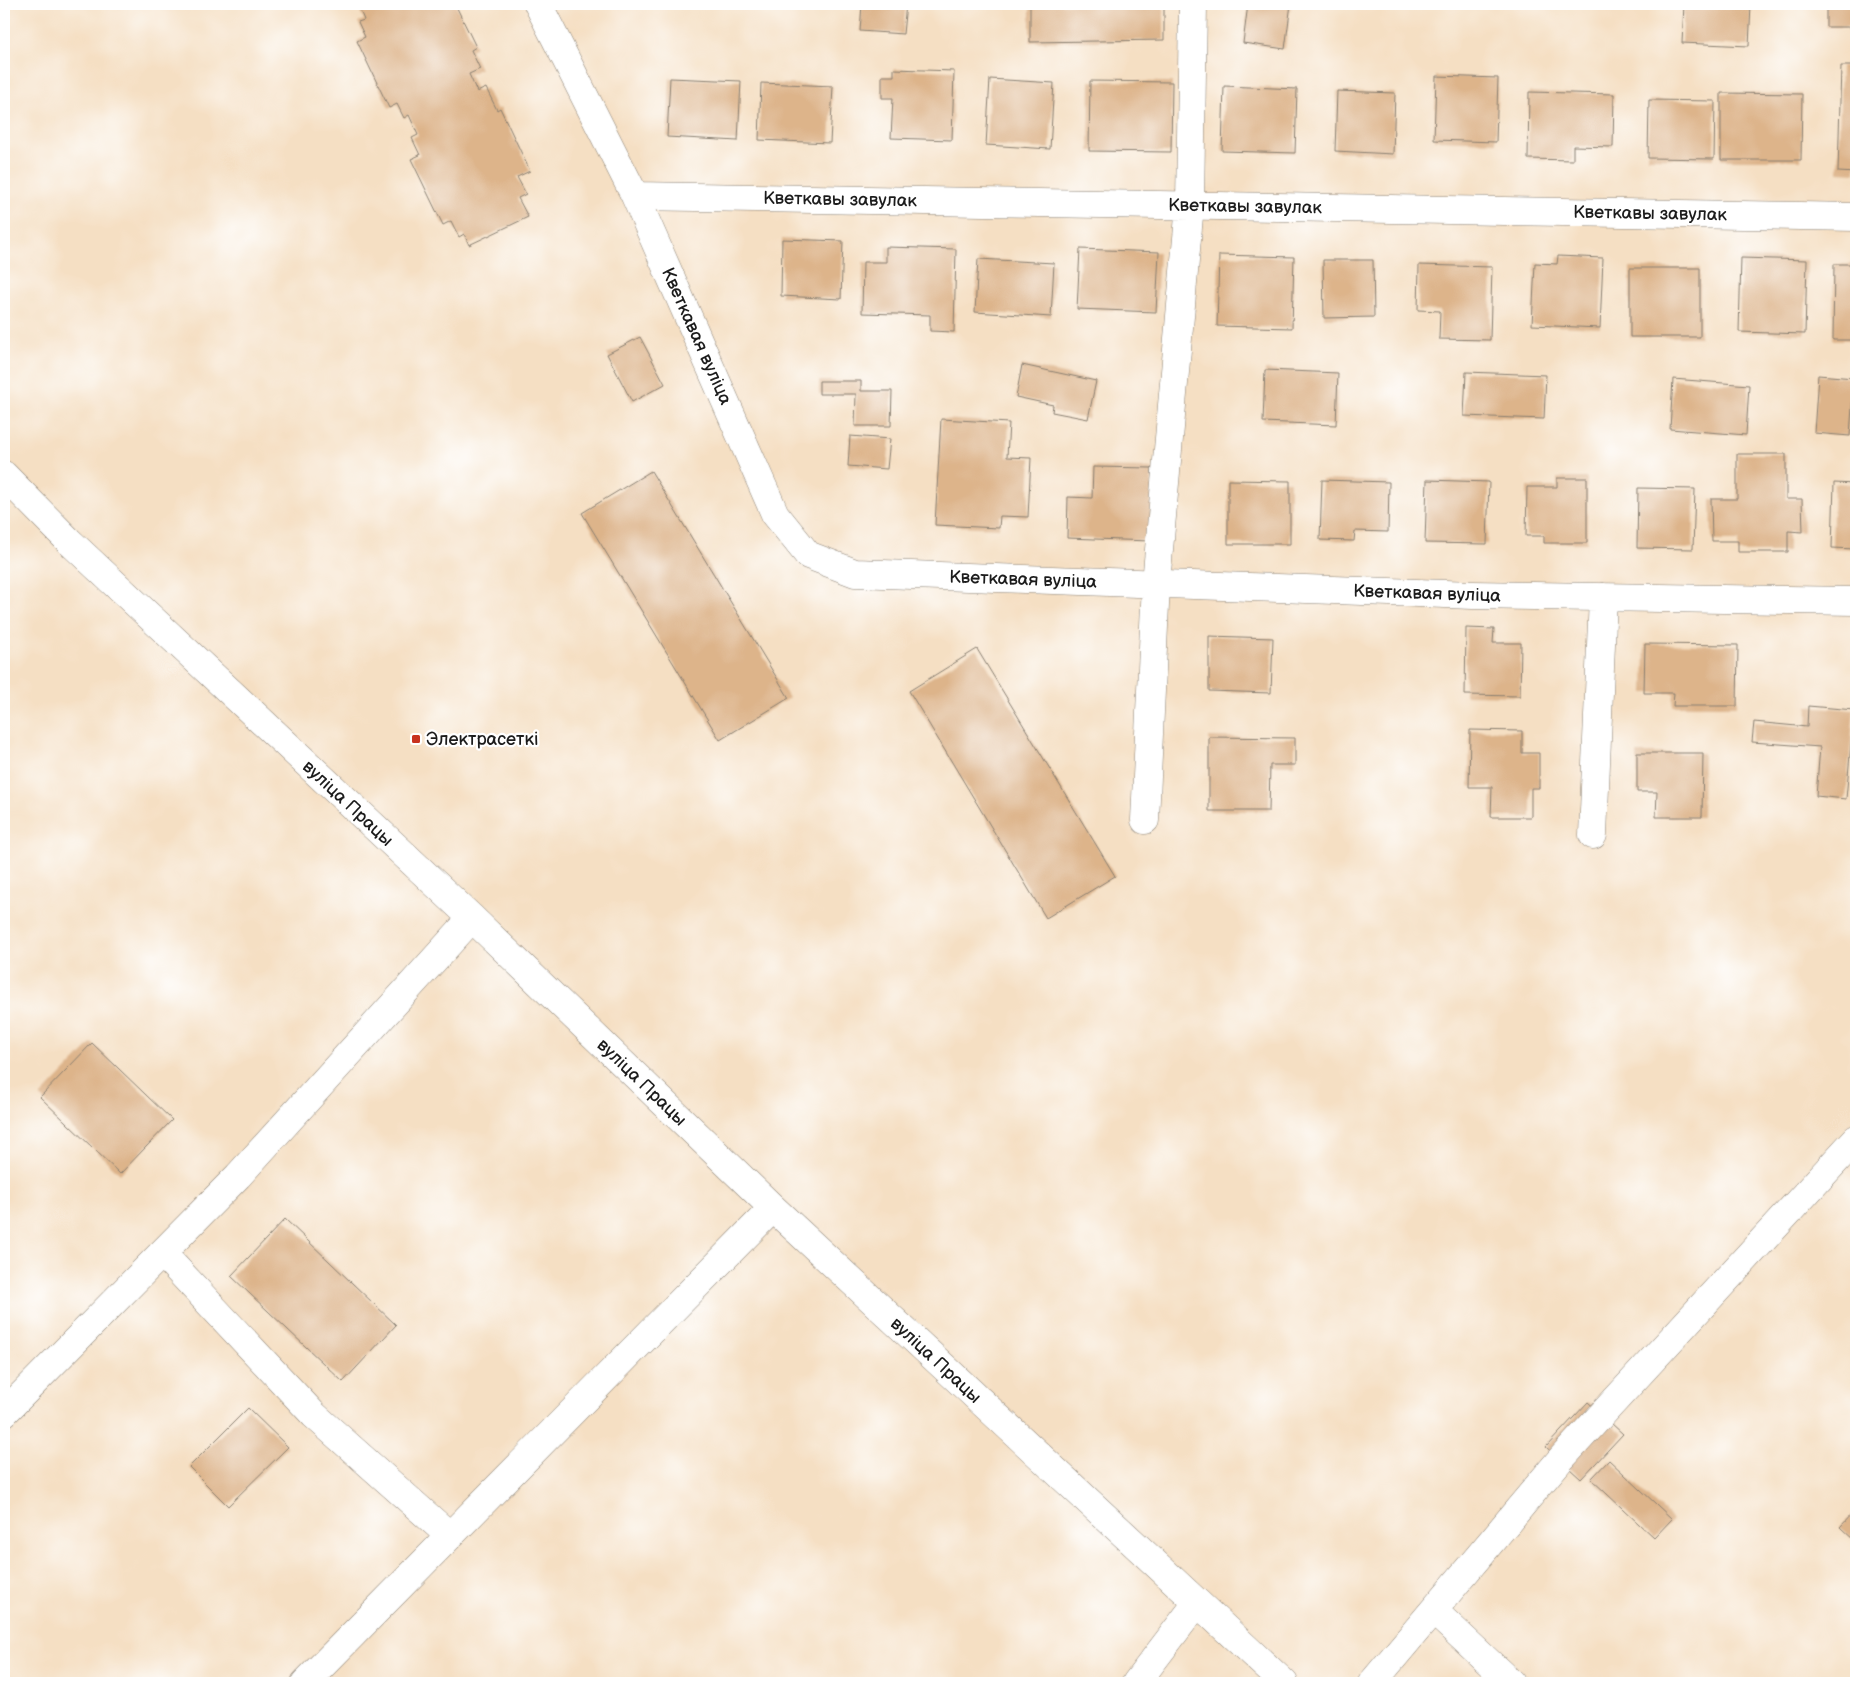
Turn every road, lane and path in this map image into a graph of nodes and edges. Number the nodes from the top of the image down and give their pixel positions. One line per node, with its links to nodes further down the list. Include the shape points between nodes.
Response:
1 (538, 4): 3 (street, Кветкавая вуліца)
2 (1193, 4): 4 (street)
3 (635, 196): 4 (street, Кветкавы завулак); 7 (street, Кветкавая вуліца, via 775,514 808,555 855,573)
4 (1190, 205): 5 (street, Кветкавы завулак); 7 (street)
5 (1856, 217)
6 (4, 475): 12 (street, вуліца Працы, via 68,541)
7 (1156, 583): 8 (street, Кветкавая вуліца); 10 (street)
8 (1603, 597): 9 (street, Кветкавая вуліца); 11 (street)
9 (1856, 601)
10 (1145, 820)
11 (1593, 835)
12 (472, 918): 14 (street, вуліца Працы); 15 (street, via 238,1176)
13 (1856, 1138): 19 (street, via 1560,1460)
14 (773, 1208): 17 (street); 18 (street, вуліца Працы)
15 (162, 1253): 16 (street); 17 (street, via 314,1415)
16 (4, 1413)
17 (450, 1536): 20 (street)
18 (1197, 1603): 21 (street); 22 (street, вуліца Працы)
19 (1435, 1612): 23 (street); 24 (street)
20 (305, 1683)
21 (1136, 1683)
22 (1284, 1683)
23 (1372, 1683)
24 (1511, 1683)

